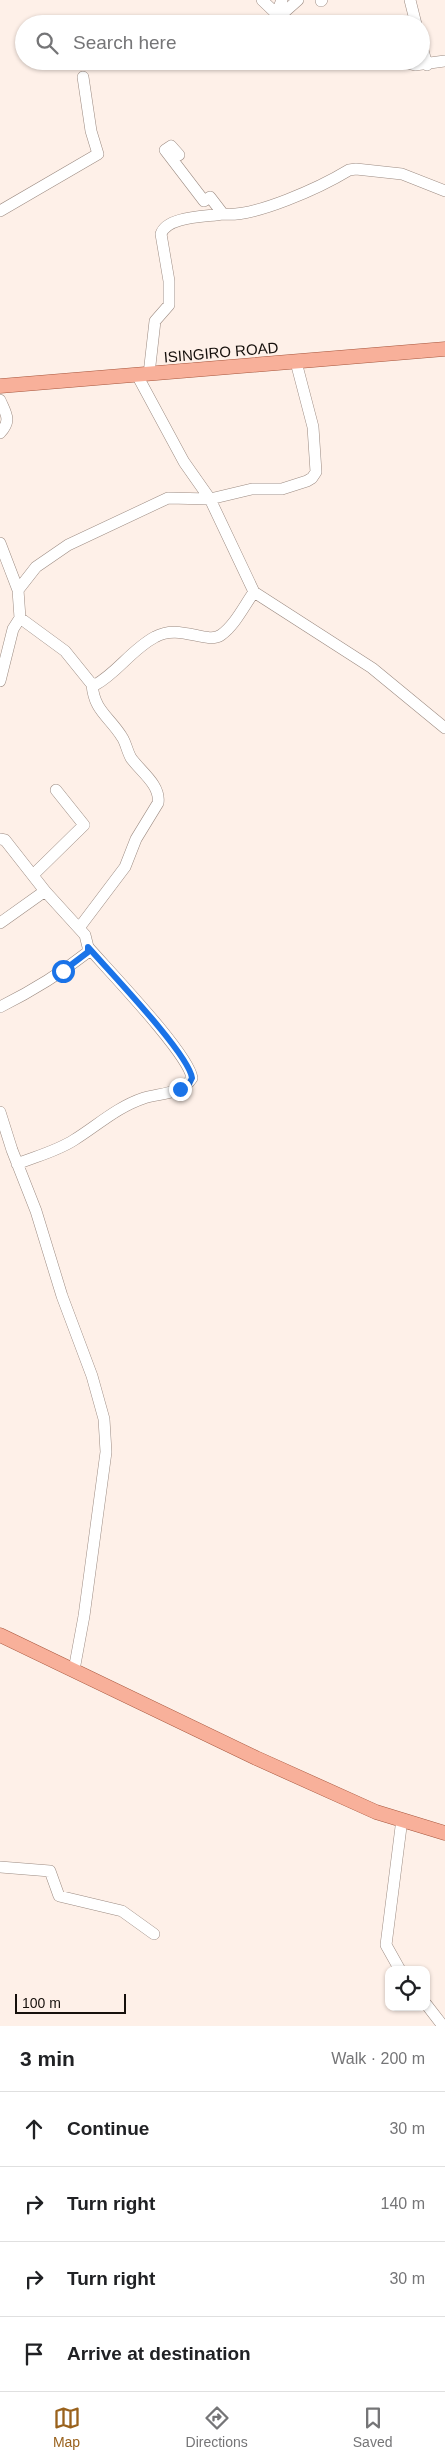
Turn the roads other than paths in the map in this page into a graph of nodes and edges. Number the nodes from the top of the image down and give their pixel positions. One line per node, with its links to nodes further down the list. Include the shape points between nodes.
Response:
1 (262, 0): 5 (street)
2 (282, 0): 6 (street)
3 (298, 0): 7 (street)
4 (410, 0): 8 (street)
5 (279, 15)
6 (281, 15)
7 (283, 15)
8 (414, 15)
9 (445, 61): 10 (street)
10 (430, 64)
11 (83, 78): 14 (street, via 98,154)
12 (179, 155): 15 (street, via 171,146 165,150 204,202 210,197)
13 (445, 191): 15 (street, via 402,174 356,169 308,193)
14 (0, 211)
15 (223, 214): 18 (street, via 171,222 162,228 160,234 169,281 169,305 154,321)
16 (445, 349): 17 (main road, ISINGIRO ROAD)
17 (296, 362): 18 (main road, ISINGIRO ROAD); 22 (street, via 314,427 316,472 312,478 296,486 252,489)
18 (143, 374): 19 (main road, ISINGIRO ROAD); 22 (street, via 184,462)
19 (0, 386)
20 (0, 400): 21 (street, via 8,420)
21 (0, 433)
22 (210, 499): 24 (street, via 168,498 104,527 68,545 36,568); 25 (street)
23 (0, 543): 24 (street)
24 (18, 590): 26 (street)
25 (254, 592): 28 (street, via 220,636 213,638 167,631 143,644 97,684); 29 (street, via 372,668)
26 (20, 618): 27 (street, via 13,629); 28 (street, via 65,651)
27 (0, 681)
28 (92, 684): 35 (street, via 96,706 121,735 132,759 159,797 125,867)
29 (445, 728)
30 (56, 790): 32 (street, via 84,825)
31 (0, 839): 32 (street, via 6,840)
32 (33, 875): 33 (street)
33 (45, 890): 34 (street); 35 (street)
34 (0, 922)
35 (79, 928): 36 (street)
36 (88, 947): 37 (street, via 88,952 63,971); 39 (street, via 171,1042 188,1065 192,1078 180,1089 118,1109 74,1140)
37 (0, 1007)
38 (0, 1112): 39 (street)
39 (17, 1164): 41 (street, via 97,1393 106,1438 84,1616)
40 (0, 1635): 41 (main road)
41 (74, 1670): 42 (main road, via 256,1758 376,1812)
42 (402, 1819): 43 (main road); 46 (street, via 386,1945)
43 (445, 1834)
44 (0, 1867): 45 (street, via 50,1871 59,1896 122,1911)
45 (154, 1934)
46 (398, 1966)
47 (430, 2010): 48 (street)
48 (442, 2026)

